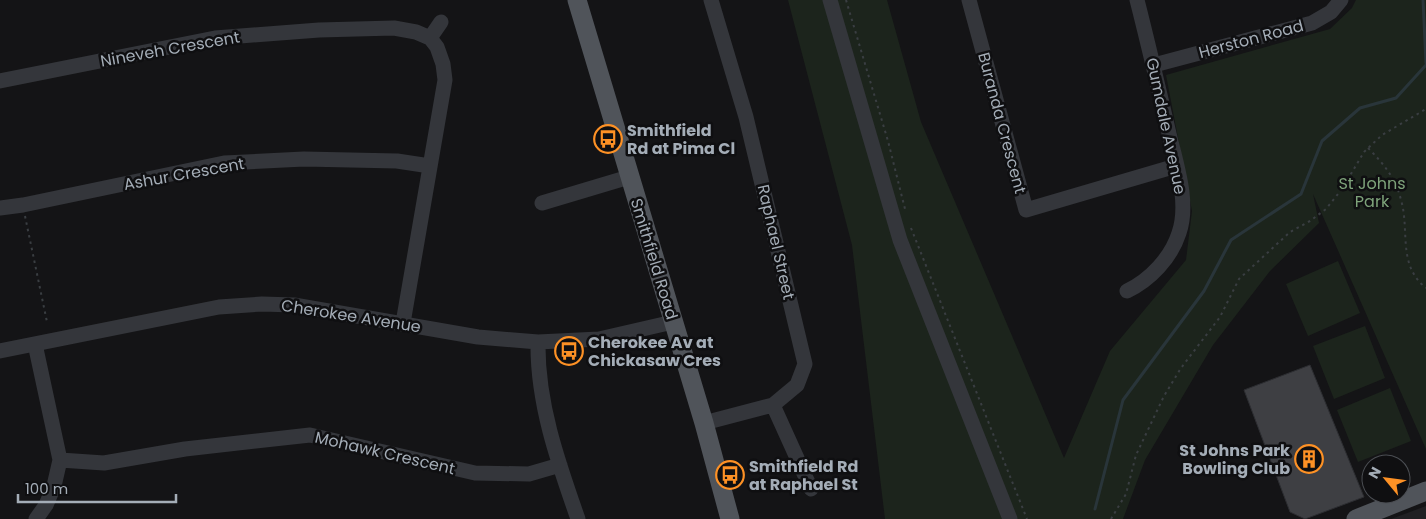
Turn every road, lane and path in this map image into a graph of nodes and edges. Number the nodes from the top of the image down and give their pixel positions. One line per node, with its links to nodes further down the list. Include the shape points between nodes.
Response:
1 (577, 0): 16 (main road, Smithfield Road)
2 (711, 0): 30 (street, Raphael Street, via 746,117 805,364 797,385)
3 (830, 0): 39 (street, via 900,240)
4 (846, 0): 20 (path)
5 (969, 0): 15 (street, Buranda Crescent, via 1026,210)
6 (1136, 0): 10 (street, Gumdale Avenue)
7 (1341, 0): 10 (street, Herston Road, via 1331,12 1312,23)
8 (441, 22): 9 (street)
9 (430, 38): 11 (street, Nineveh Crescent, via 394,28 215,38); 14 (street, via 437,47 445,80)
10 (1154, 65): 15 (street, Gumdale Avenue)
11 (0, 81)
12 (1426, 109): 13 (path, via 1382,135)
13 (1368, 148): 22 (path, via 1394,179 1402,202 1407,256 1414,275); 41 (path, via 1326,209 1290,232 1239,279 1220,317 1164,396 1136,455 1126,494)
14 (430, 166): 18 (street, Ashur Crescent, via 398,161 304,159 224,163); 26 (street)
15 (1176, 166): 23 (street, Gumdale Avenue, via 1183,215 1179,234 1160,266 1144,283)
16 (629, 177): 17 (street); 25 (main road, Smithfield Road)
17 (542, 203)
18 (23, 205): 19 (street, Ashur Crescent); 24 (path)
19 (0, 208)
20 (907, 215)
21 (909, 224): 40 (path)
22 (1426, 288)
23 (1128, 291)
24 (47, 322)
25 (673, 322): 27 (street, Cherokee Avenue, via 599,339); 31 (main road, Smithfield Road)
26 (403, 324): 27 (street, Cherokee Avenue, via 478,338); 28 (street, Cherokee Avenue, via 294,305 240,305)
27 (538, 342): 33 (street, via 537,370)
28 (35, 344): 29 (street, Cherokee Avenue); 32 (street)
29 (0, 351)
30 (773, 405): 31 (street, Raphael Street); 34 (street)
31 (704, 423): 38 (main road, Smithfield Road)
32 (60, 460): 33 (street, Mohawk Crescent, via 104,463 185,449 310,435 475,473 529,474); 36 (street, via 50,496)
33 (560, 465): 37 (street)
34 (811, 490)
35 (1426, 491): 42 (main road)
36 (36, 519)
37 (578, 519)
38 (730, 519)
39 (1010, 519)
40 (1027, 519)
41 (1110, 519)
42 (1356, 519)

